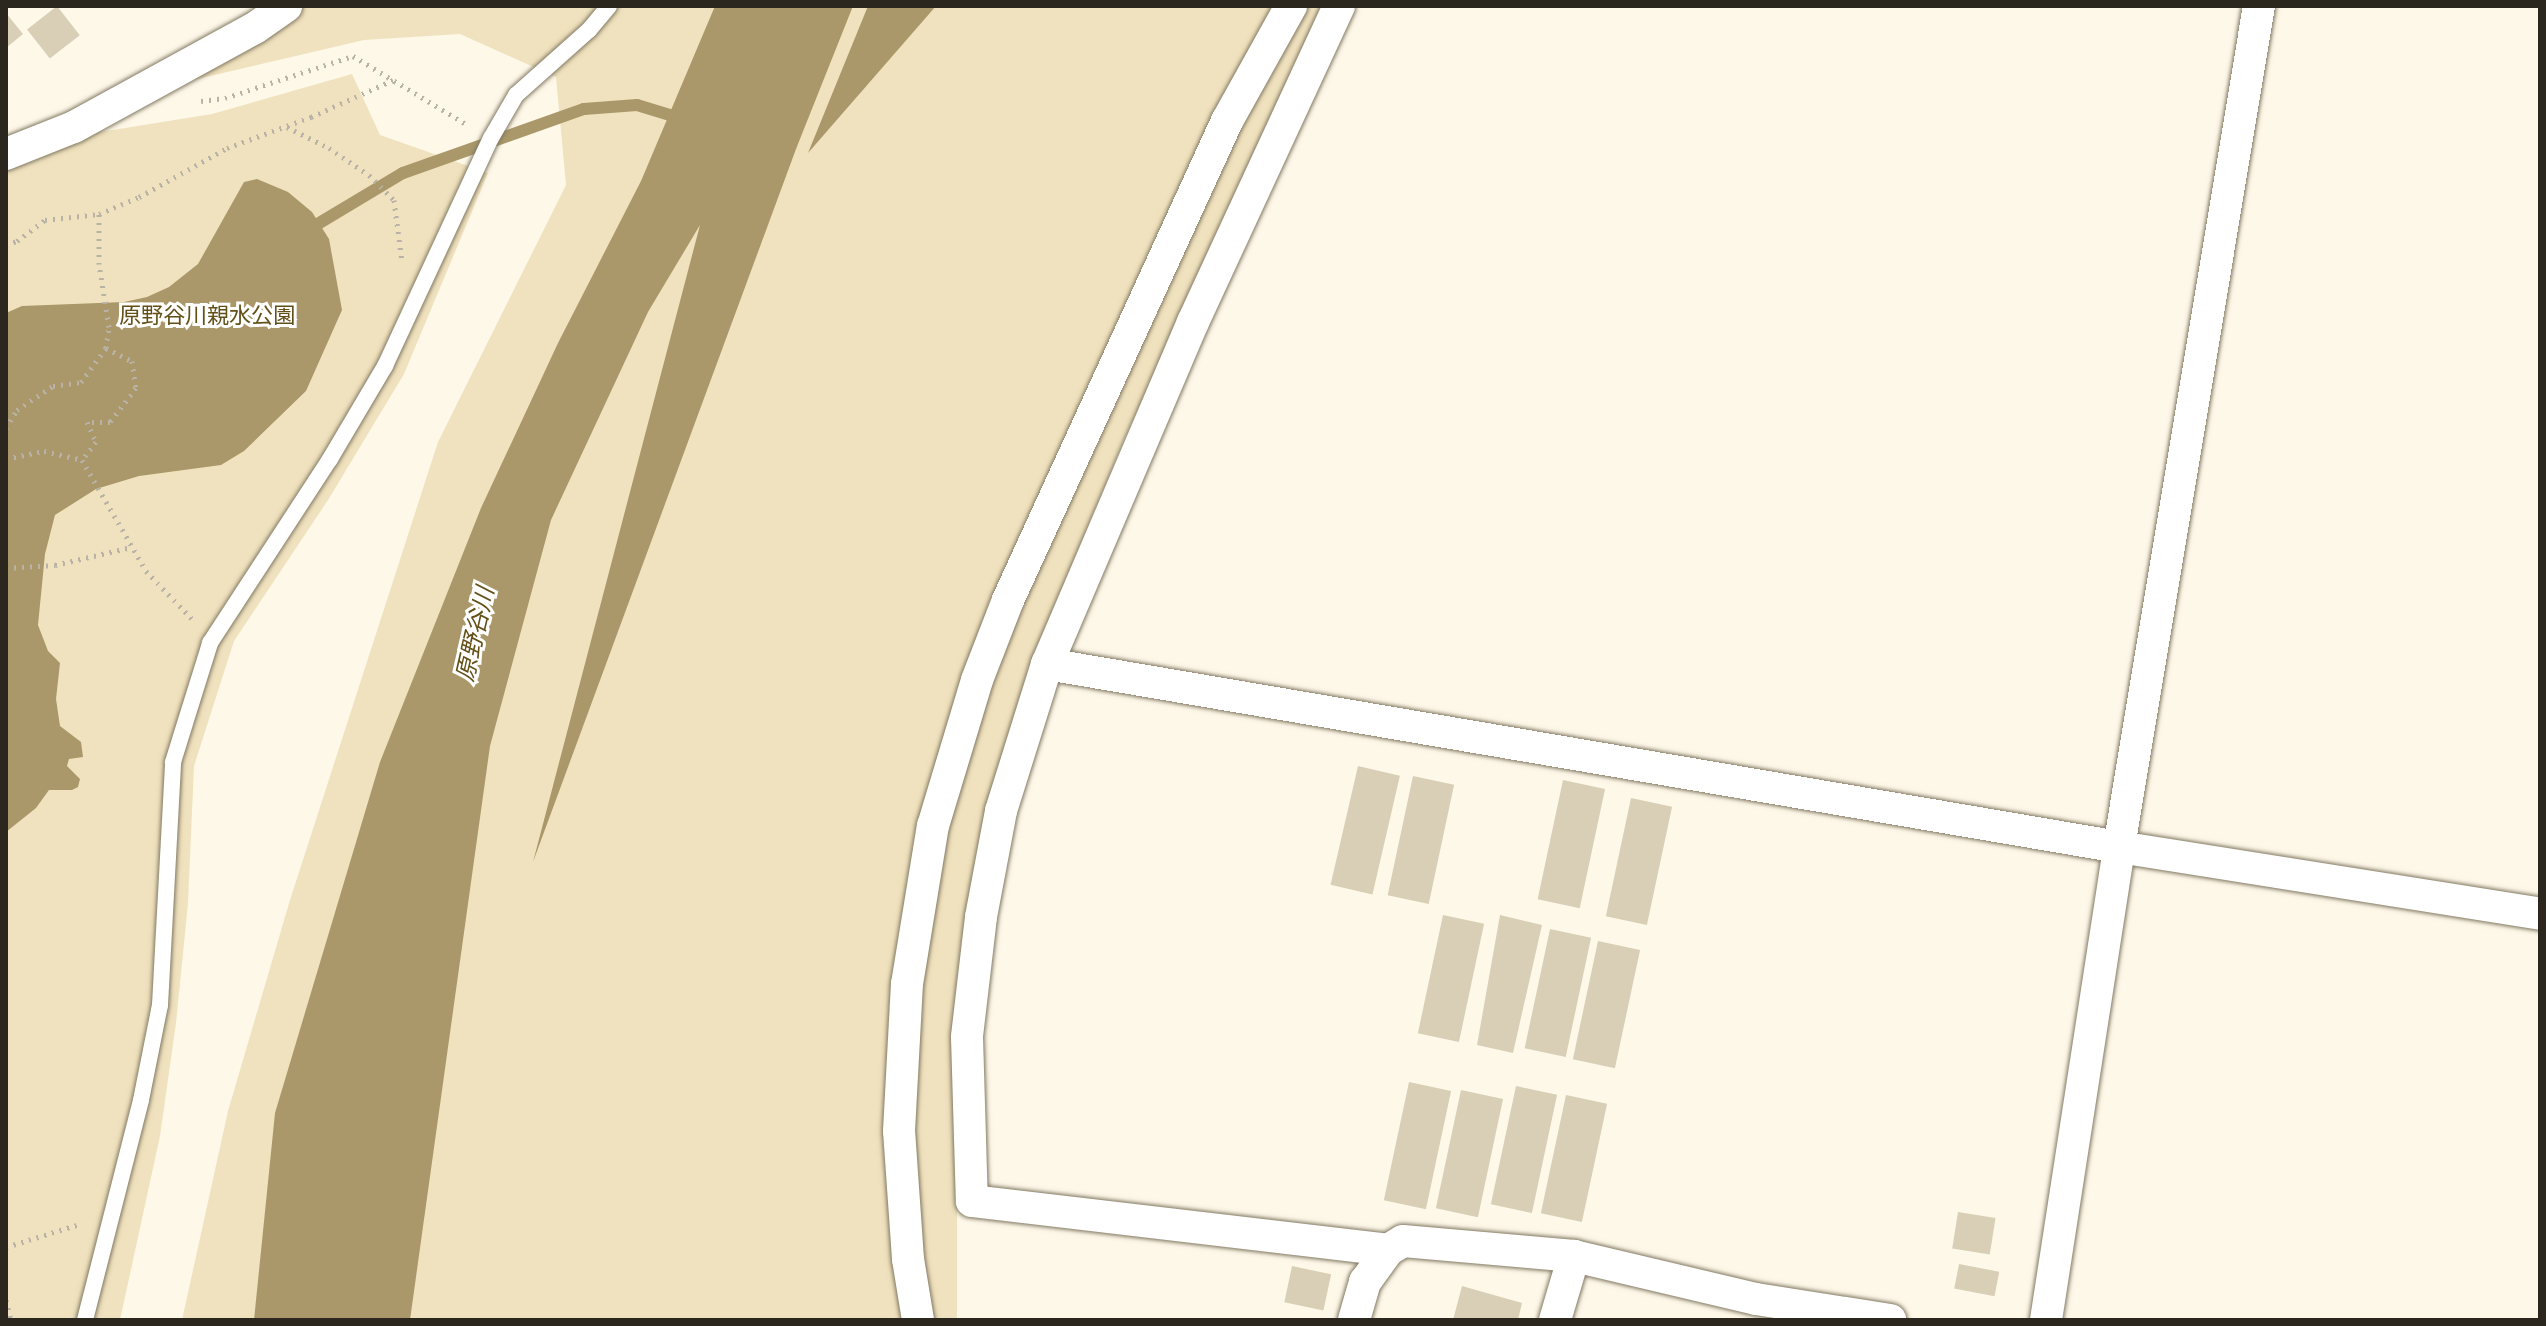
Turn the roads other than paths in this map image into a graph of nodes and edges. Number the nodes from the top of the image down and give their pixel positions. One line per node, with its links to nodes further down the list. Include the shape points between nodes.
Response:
1 (286, 6): 6 (street, via 74,127)
2 (609, 6): 13 (lane, via 516,95 385,366 210,643 173,762 160,1005)
3 (1291, 6): 14 (street, via 1227,121 1008,600 977,680 933,826 907,984 899,1131)
4 (1339, 6): 7 (street, via 1193,322)
5 (2259, 6): 8 (street)
6 (6, 154)
7 (1047, 664): 8 (street); 10 (street, via 1001,811 981,917 967,1037 972,1201)
8 (2119, 847): 9 (street); 12 (street)
9 (2540, 914)
10 (1388, 1250): 11 (street, via 1403,1241); 15 (street, via 1365,1282)
11 (1574, 1256): 16 (street); 17 (street, via 1756,1299)
12 (2054, 1319)
13 (85, 1320)
14 (918, 1320)
15 (1354, 1320)
16 (1555, 1320)
17 (1890, 1320)

